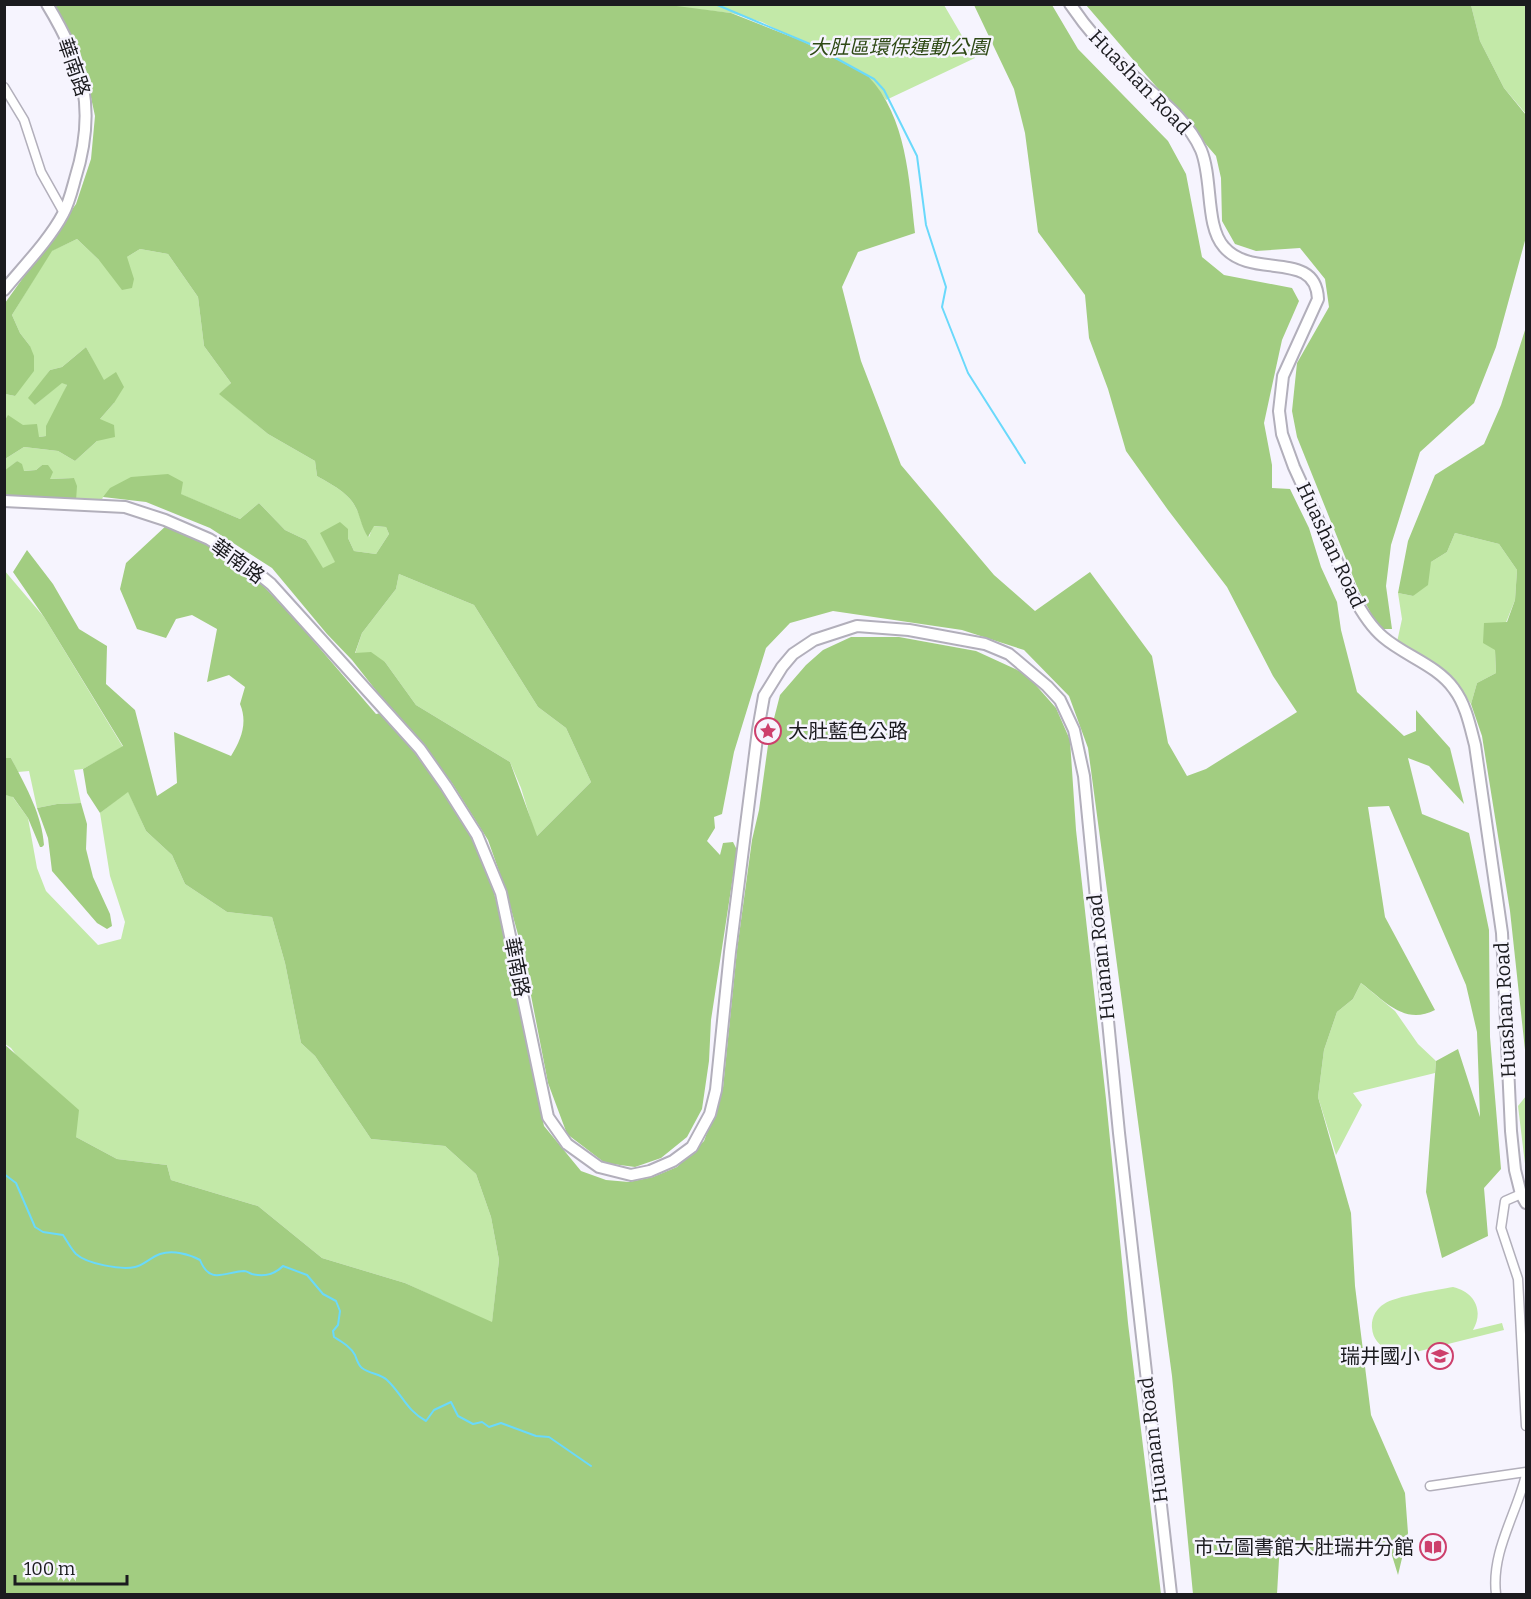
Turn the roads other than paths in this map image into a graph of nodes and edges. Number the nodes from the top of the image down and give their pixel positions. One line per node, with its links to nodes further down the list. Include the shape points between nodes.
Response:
1 (47, 4): 4 (street, 華南路, via 71,48 87,107 80,165)
2 (1070, 4): 8 (street, Huashan Road, via 1099,41 1175,114 1196,140 1206,166 1216,235 1223,246 1244,261 1309,274 1318,290 1318,299 1283,376 1279,411 1282,434 1363,614 1384,638 1447,681 1462,702 1469,722 1502,933 1511,1131 1515,1170)
3 (4, 87): 4 (street, via 24,120 41,172)
4 (64, 213): 5 (street, 華南路)
5 (4, 290)
6 (4, 501): 7 (street, 華南路, via 125,507 209,539 271,584 420,749 477,835 501,893 548,1117 567,1144 598,1167 631,1175 673,1161 692,1147 710,1114)
7 (758, 730): 12 (street, Huanan Road, via 764,696 793,654 814,640 857,626 909,630 986,644 1008,654 1060,700 1079,749 1084,776)
8 (1524, 1198): 9 (street, via 1506,1200 1501,1228 1518,1279)
9 (1527, 1425)
10 (1527, 1473): 11 (street); 13 (street, via 1500,1549)
11 (1430, 1486)
12 (1171, 1594)
13 (1496, 1594)

